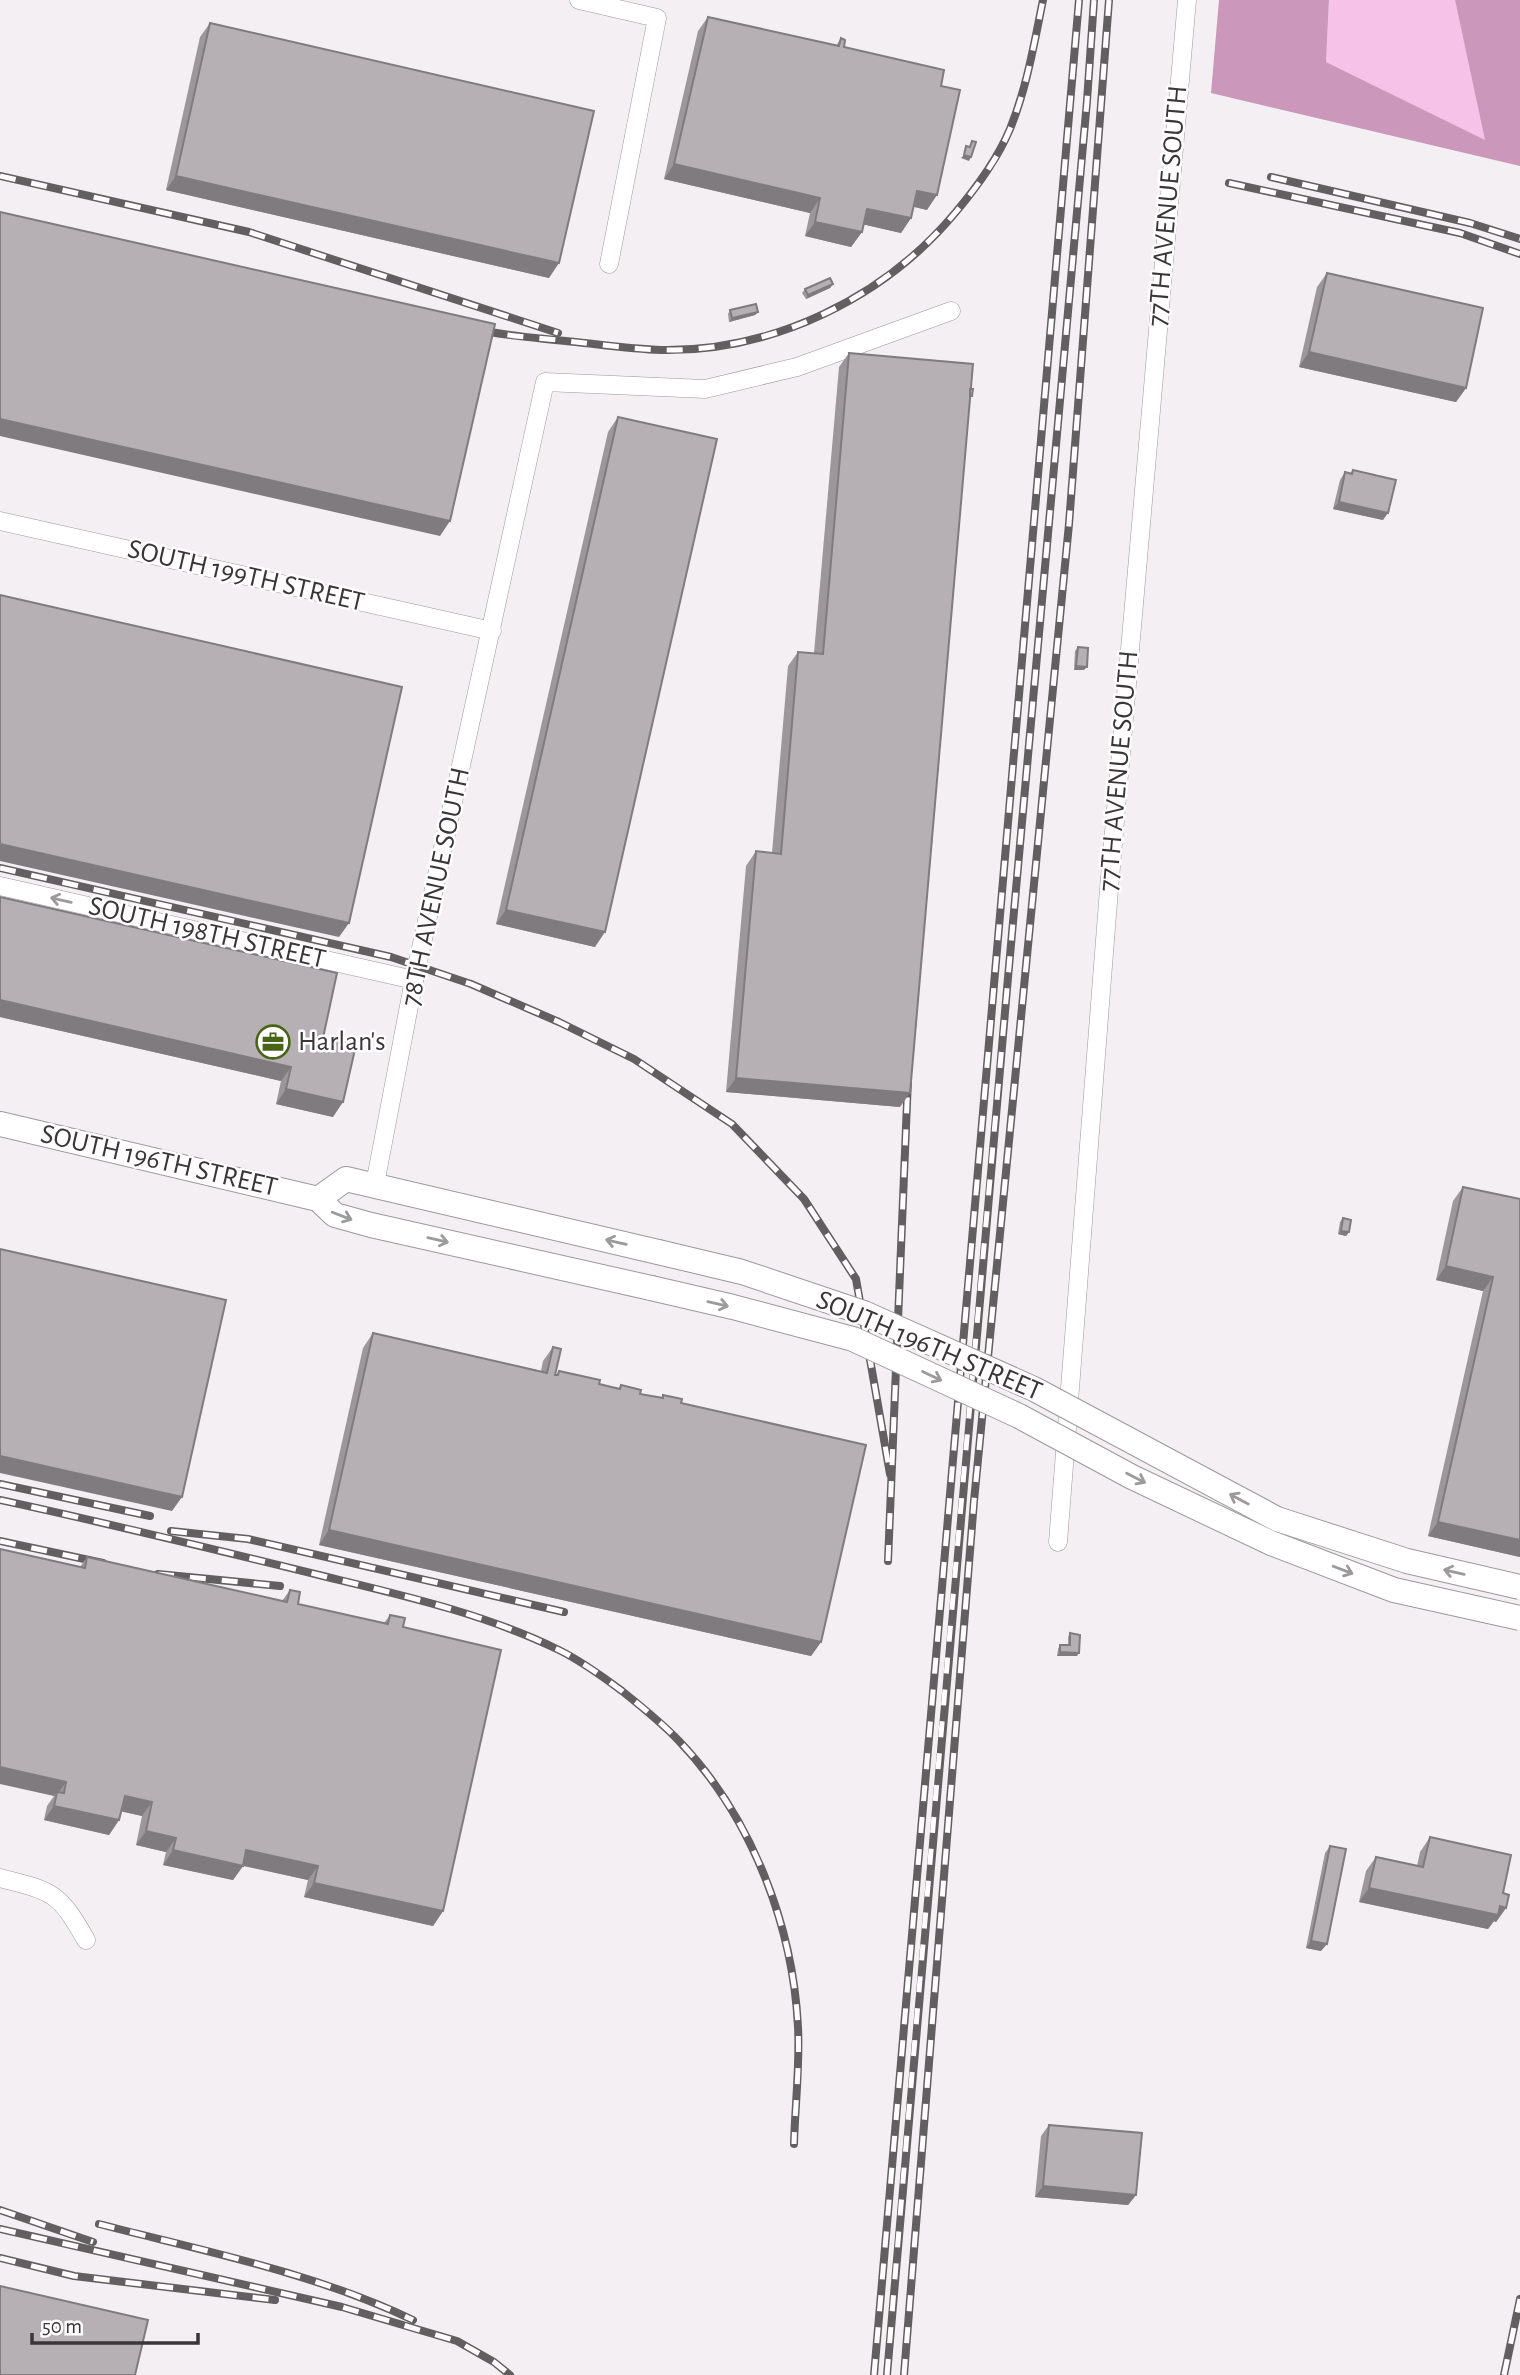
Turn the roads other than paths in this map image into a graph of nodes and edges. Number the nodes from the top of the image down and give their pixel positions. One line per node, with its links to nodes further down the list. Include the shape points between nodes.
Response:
1 (579, 0): 3 (street, via 657,18)
2 (1186, 0): 12 (street, 77TH AVENUE SOUTH)
3 (609, 264)
4 (951, 311): 6 (street, 78TH AVENUE SOUTH, via 797,367 705,389 545,382)
5 (0, 521): 6 (street, SOUTH 199TH STREET)
6 (492, 631): 8 (street, 78TH AVENUE SOUTH)
7 (0, 886): 8 (street, SOUTH 198TH STREET, one-way to 7)
8 (414, 980): 10 (street, 78TH AVENUE SOUTH)
9 (0, 1124): 11 (main road, SOUTH 196TH STREET)
10 (376, 1184): 11 (main road, SOUTH 196TH STREET, via 346,1179); 13 (main road, SOUTH 196TH STREET, one-way to 10, bridge, via 1407,1561 1277,1519 1034,1389 864,1313 742,1272)
11 (318, 1199): 14 (main road, SOUTH 196TH STREET, one-way to 14, bridge, via 335,1215 853,1339 1019,1416 1132,1477 1271,1543 1394,1590)
12 (1058, 1542)
13 (1520, 1587)
14 (1520, 1618)
15 (0, 1878): 16 (street, via 53,1896 66,1906)
16 (86, 1940)

